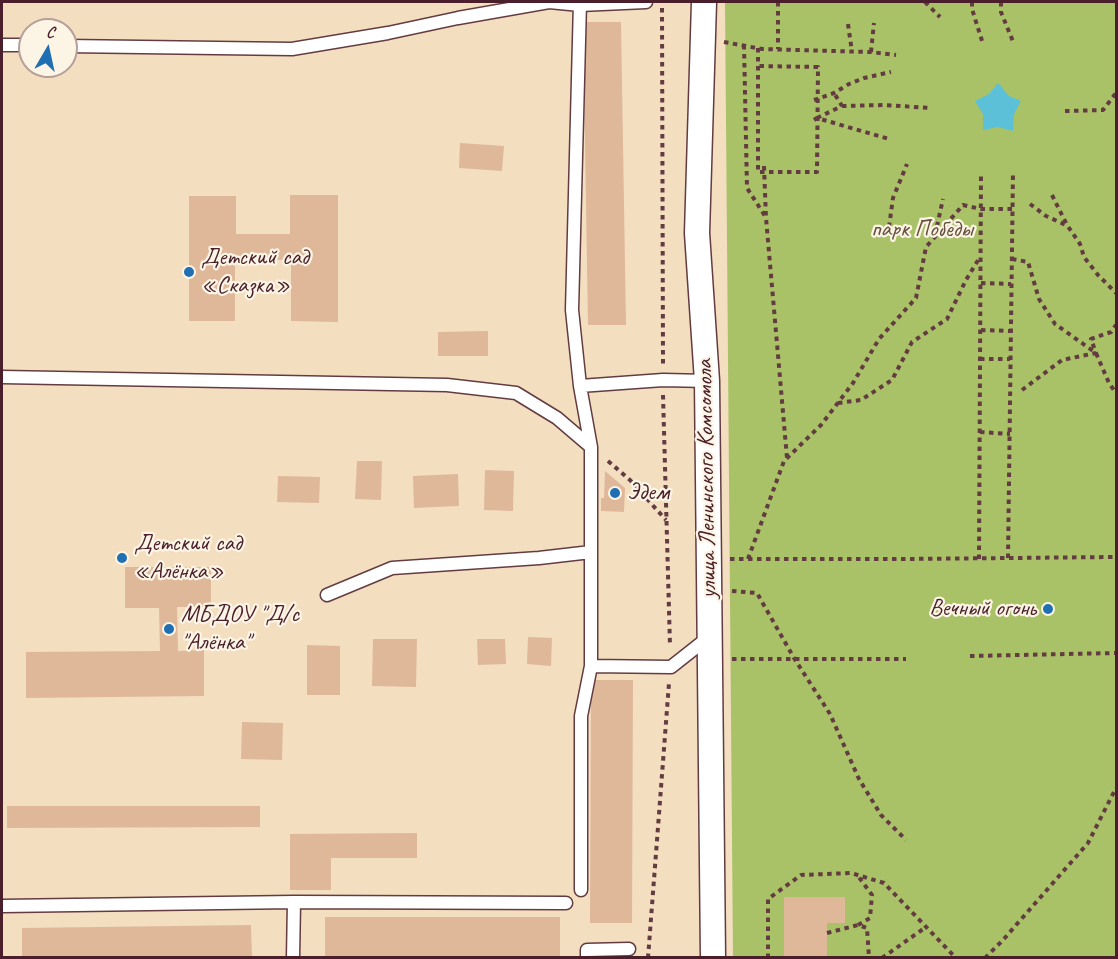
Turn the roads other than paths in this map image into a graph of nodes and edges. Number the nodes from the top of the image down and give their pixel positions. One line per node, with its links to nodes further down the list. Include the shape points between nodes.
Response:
1 (646, 2): 3 (lane)
2 (704, 2): 8 (street, улица Ленинского Комсомола, via 697,233)
3 (580, 3): 6 (lane, via 549,2 292,49); 9 (lane, via 572,310)
4 (2, 45): 5 (lane)
5 (18, 45)
6 (78, 46)
7 (2, 377): 10 (lane, via 447,385 516,393 557,418)
8 (707, 381): 9 (lane); 13 (street, улица Ленинского Комсомола)
9 (580, 386): 10 (lane)
10 (591, 447): 11 (lane)
11 (591, 552): 12 (lane, via 392,567); 14 (lane)
12 (327, 595)
13 (709, 637): 14 (lane, via 670,667); 22 (street, улица Ленинского Комсомола)
14 (591, 666): 15 (lane, via 581,716)
15 (581, 890)
16 (294, 902): 17 (lane); 18 (lane); 20 (lane)
17 (566, 903)
18 (2, 906)
19 (629, 949): 21 (lane, via 587,950)
20 (293, 957)
21 (587, 957)
22 (714, 957)

